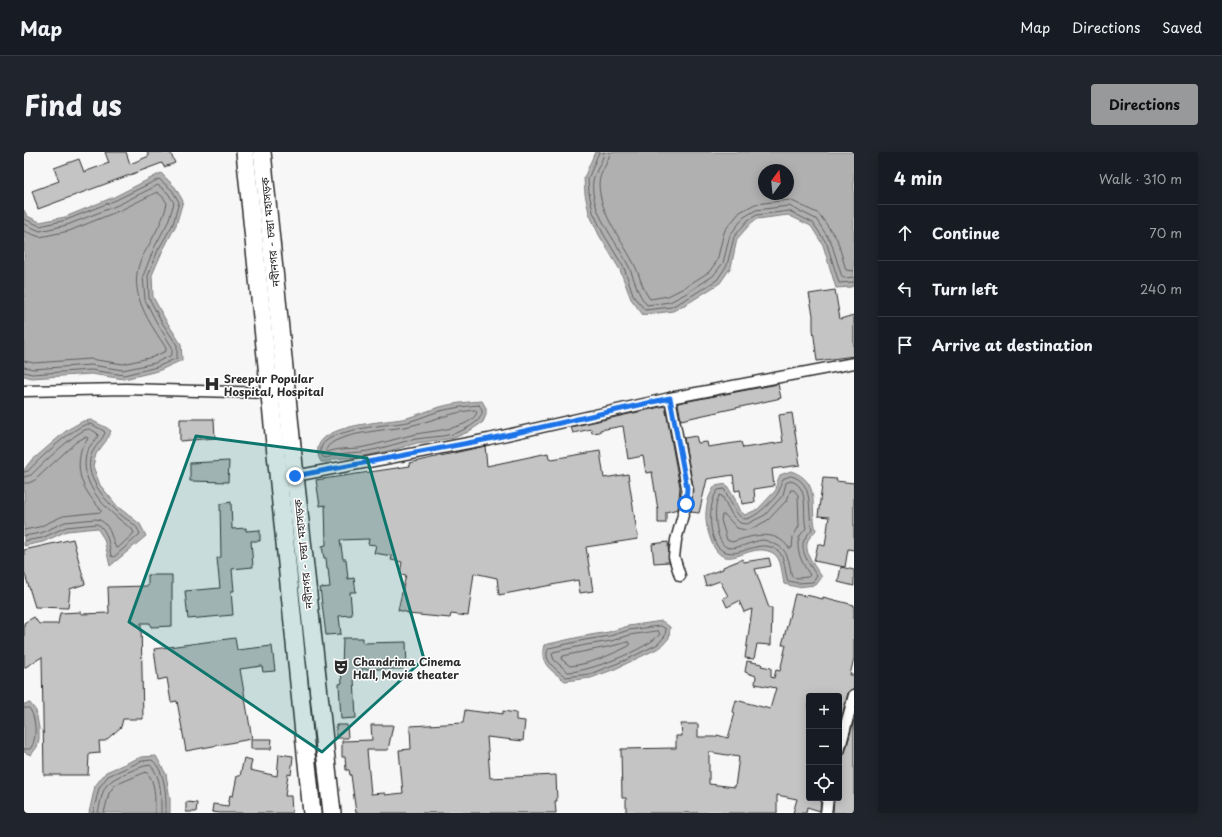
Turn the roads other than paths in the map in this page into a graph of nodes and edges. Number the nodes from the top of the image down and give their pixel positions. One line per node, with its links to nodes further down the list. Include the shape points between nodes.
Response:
1 (245, 152): 5 (highway, নবীনগর - চন্দ্রা মহাসড়ক)
2 (262, 152): 7 (highway, নবীনগর - চন্দ্রা মহাসড়ক)
3 (854, 362): 6 (street)
4 (24, 391): 5 (street, via 126,389)
5 (271, 394): 12 (highway, নবীনগর - চন্দ্রা মহাসড়ক)
6 (670, 398): 7 (street, via 489,439); 8 (street, via 687,488 674,557)
7 (295, 476): 13 (highway, নবীনগর - চন্দ্রা মহাসড়ক)
8 (680, 576)
9 (854, 694): 10 (street)
10 (842, 740)
11 (828, 801): 14 (street)
12 (312, 813)
13 (332, 813)
14 (826, 813)

